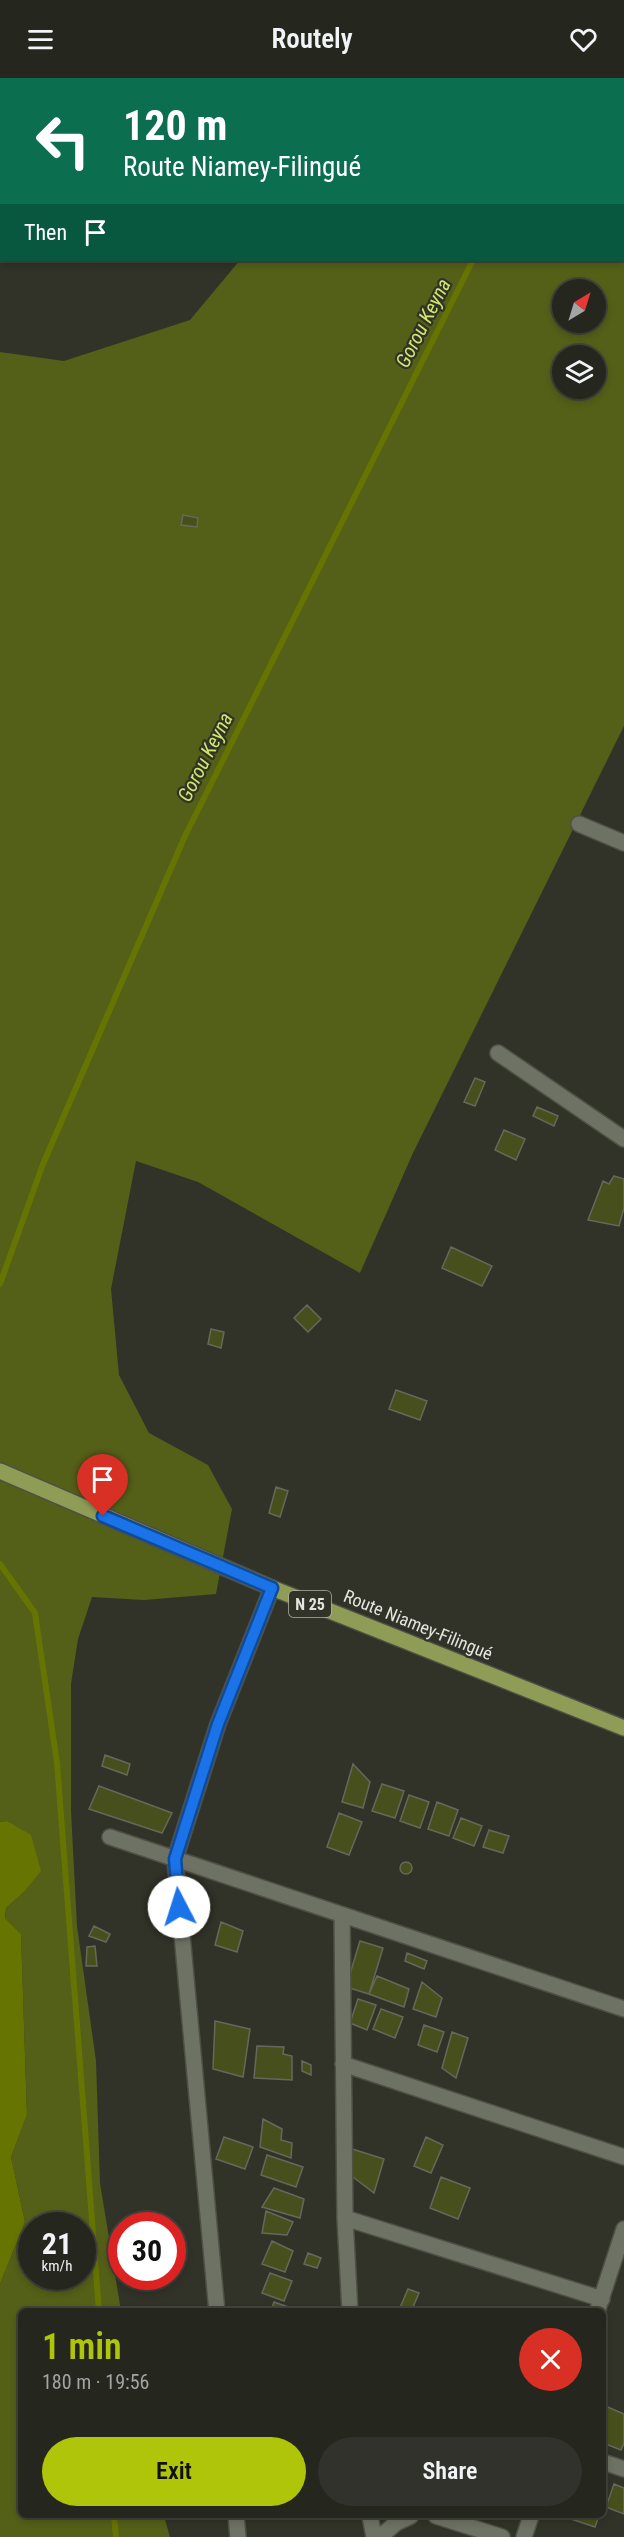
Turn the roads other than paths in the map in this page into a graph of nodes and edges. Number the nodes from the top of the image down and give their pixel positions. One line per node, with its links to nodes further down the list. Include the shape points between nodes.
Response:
1 (579, 824): 2 (street)
2 (624, 843)
3 (498, 1053): 4 (street)
4 (624, 1139)
5 (0, 1471): 6 (main road, Route Niamey-Filingué / N 25)
6 (272, 1588): 7 (main road, Route Niamey-Filingué / N 25); 9 (street, via 218,1724)
7 (624, 1728)
8 (110, 1837): 9 (street)
9 (175, 1859): 10 (street); 17 (street)
10 (342, 1915): 11 (street); 12 (street)
11 (624, 2009)
12 (343, 2064): 13 (street); 14 (street)
13 (624, 2157)
14 (345, 2218): 16 (street); 18 (street)
15 (624, 2229): 16 (street)
16 (599, 2305)
17 (217, 2308)
18 (350, 2308)
19 (606, 2463): 20 (street)
20 (624, 2469)
21 (236, 2518): 26 (street)
22 (370, 2518): 27 (street)
23 (407, 2518): 28 (street)
24 (442, 2518): 29 (street)
25 (530, 2518): 30 (street)
26 (237, 2537)
27 (374, 2537)
28 (380, 2537)
29 (502, 2537)
30 (524, 2537)

